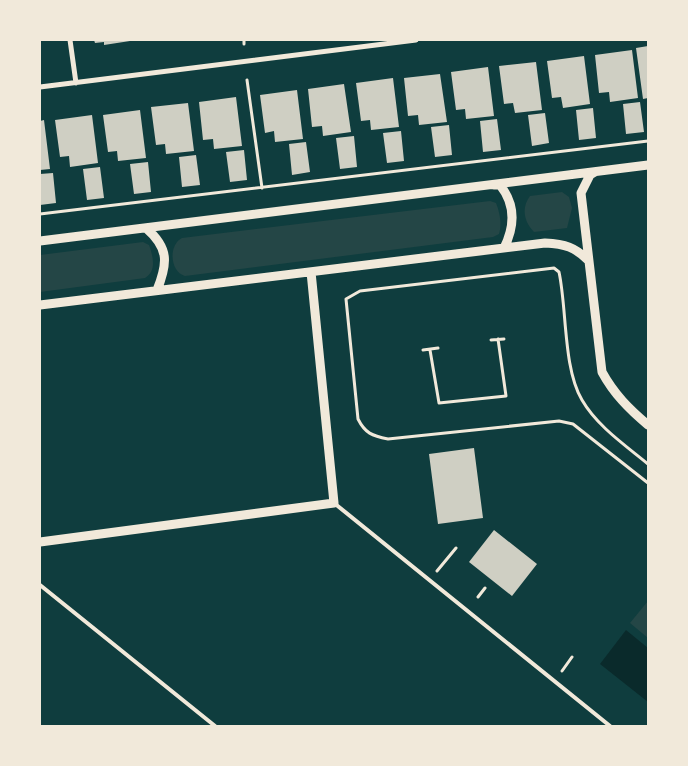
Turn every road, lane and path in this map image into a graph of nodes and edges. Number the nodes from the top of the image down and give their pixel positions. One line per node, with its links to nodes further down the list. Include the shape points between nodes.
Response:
1 (70, 40): 4 (street)
2 (416, 40): 4 (street)
3 (247, 80): 10 (path)
4 (76, 83): 5 (street)
5 (40, 87)
6 (648, 141): 10 (path)
7 (648, 165): 8 (street)
8 (598, 171): 9 (street); 15 (street, via 590,175 581,193)
9 (489, 185): 12 (street); 14 (street, via 500,185 509,196 512,233)
10 (262, 188): 11 (path)
11 (40, 214)
12 (146, 228): 13 (street); 17 (street, via 163,249 166,265)
13 (40, 241)
14 (504, 248): 15 (street, via 565,244); 16 (street)
15 (589, 261): 25 (street, via 602,372 612,390)
16 (311, 272): 17 (street); 28 (street)
17 (158, 290): 18 (street)
18 (40, 304)
19 (504, 339): 21 (path)
20 (491, 340): 21 (path)
21 (498, 340): 24 (path, via 506,396 439,403)
22 (438, 348): 23 (path)
23 (423, 350)
24 (430, 350)
25 (648, 425)
26 (648, 464): 27 (path, via 599,423 581,399 572,371 559,272 554,268 360,291 346,299 358,419 363,430 371,436 388,439 559,420 573,424)
27 (648, 483)
28 (334, 503): 29 (street); 38 (lane)
29 (40, 542)
30 (456, 548): 31 (path)
31 (436, 571)
32 (40, 585): 37 (lane)
33 (485, 588): 34 (path)
34 (478, 597)
35 (572, 657): 36 (path)
36 (562, 671)
37 (215, 726)
38 (610, 726)

